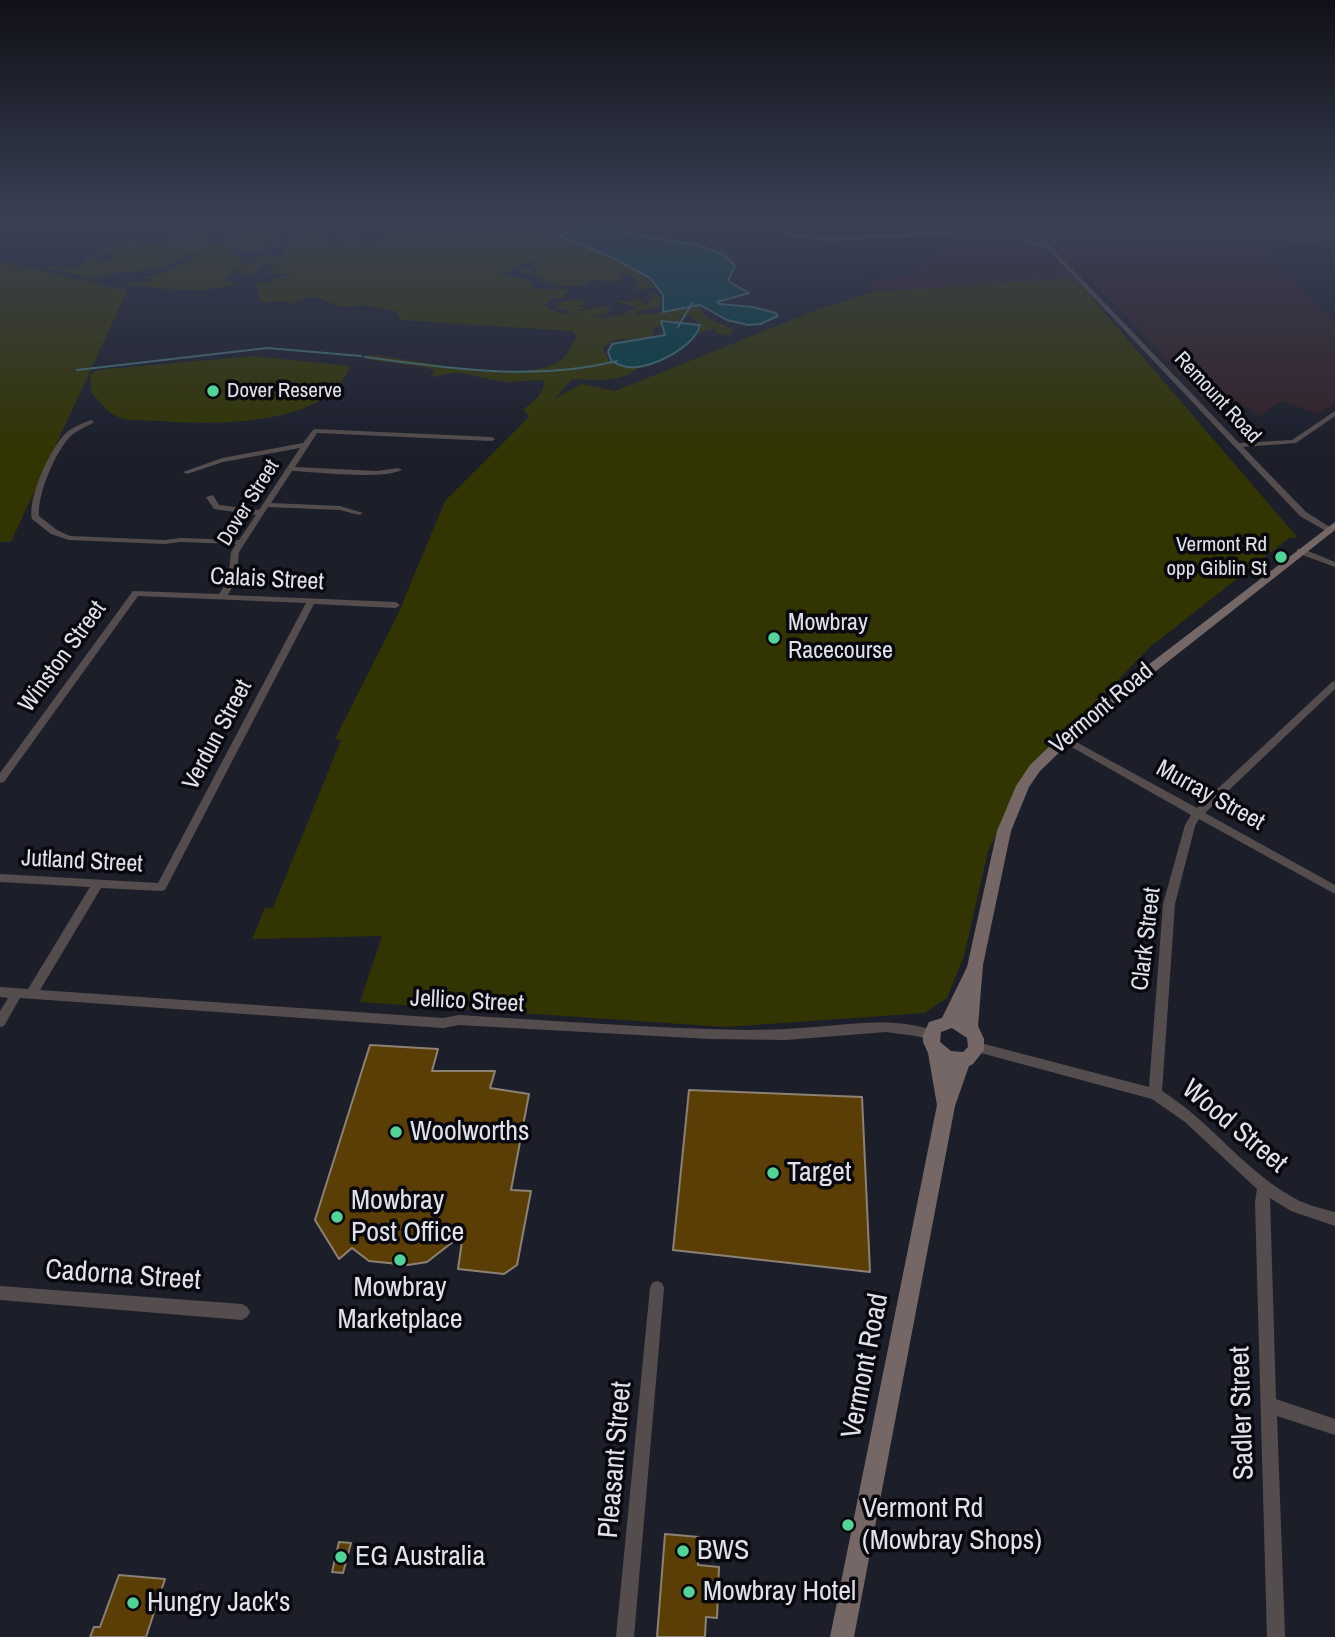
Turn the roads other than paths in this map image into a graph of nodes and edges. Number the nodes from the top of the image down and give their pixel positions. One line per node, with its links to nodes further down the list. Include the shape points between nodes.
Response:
1 (1100, 299): 6 (street, Remount Road)
2 (1335, 413): 6 (street, via 1294,442)
3 (91, 422): 15 (street, via 68,435 57,451 34,505 36,517 54,532 69,538)
4 (492, 439): 5 (street, Dover Street, via 315,430)
5 (306, 445): 7 (street, Dover Street); 9 (street, via 222,460)
6 (1238, 446): 14 (street, Remount Road, via 1303,514)
7 (290, 470): 8 (street); 11 (street, Dover Street)
8 (398, 470)
9 (187, 472)
10 (210, 497): 12 (street, via 218,507)
11 (267, 505): 12 (street, Dover Street); 13 (street)
12 (261, 513): 15 (street, Dover Street)
13 (359, 513)
14 (1332, 527): 16 (street, Vermont Road)
15 (242, 542): 19 (street, Dover Street, via 235,552 232,580)
16 (1300, 551): 17 (street); 23 (street, Vermont Road)
17 (1335, 565)
18 (136, 593): 19 (street, Calais Street); 24 (street, Winston Street)
19 (222, 597): 20 (street, Calais Street)
20 (312, 602): 21 (street, Calais Street); 28 (street, Verdun Street)
21 (396, 605)
22 (1335, 684): 25 (street, Clark Street)
23 (1064, 738): 25 (street, Murray Street); 30 (street, Vermont Road, via 1035,768 1013,808)
24 (0, 780)
25 (1198, 813): 29 (street, Murray Street); 40 (street, Clark Street, via 1168,904)
26 (0, 878): 27 (street, Jutland Street)
27 (98, 884): 28 (street, Jutland Street); 33 (street)
28 (161, 887)
29 (1335, 890)
30 (975, 965): 35 (street, Vermont Road); 36 (street, Vermont Road)
31 (0, 992): 32 (street, Jellico Street)
32 (17, 993): 33 (street, Jellico Street); 34 (street)
33 (31, 994): 37 (street, Jellico Street, via 443,1023 459,1020 747,1035 876,1026 916,1029)
34 (0, 1022)
35 (948, 1022): 36 (street); 37 (street, Vermont Road, via 938,1025)
36 (970, 1029): 38 (street, Vermont Road)
37 (933, 1043): 39 (street, via 951,1060); 41 (street, Vermont Road)
38 (977, 1047): 39 (street, Vermont Road); 40 (street, Wood Street)
39 (962, 1060): 41 (street, Vermont Road)
40 (1155, 1094): 42 (street, Wood Street, via 1181,1110)
41 (946, 1106): 50 (street, Vermont Road)
42 (1264, 1187): 43 (street, Wood Street, via 1304,1210); 47 (street, Sadler Street)
43 (1335, 1219)
44 (657, 1288): 49 (street, Pleasant Street)
45 (0, 1293): 46 (street, Cadorna Street)
46 (242, 1312)
47 (1269, 1405): 48 (street); 51 (street, Sadler Street)
48 (1335, 1427)
49 (625, 1637)
50 (842, 1637)
51 (1276, 1637)

